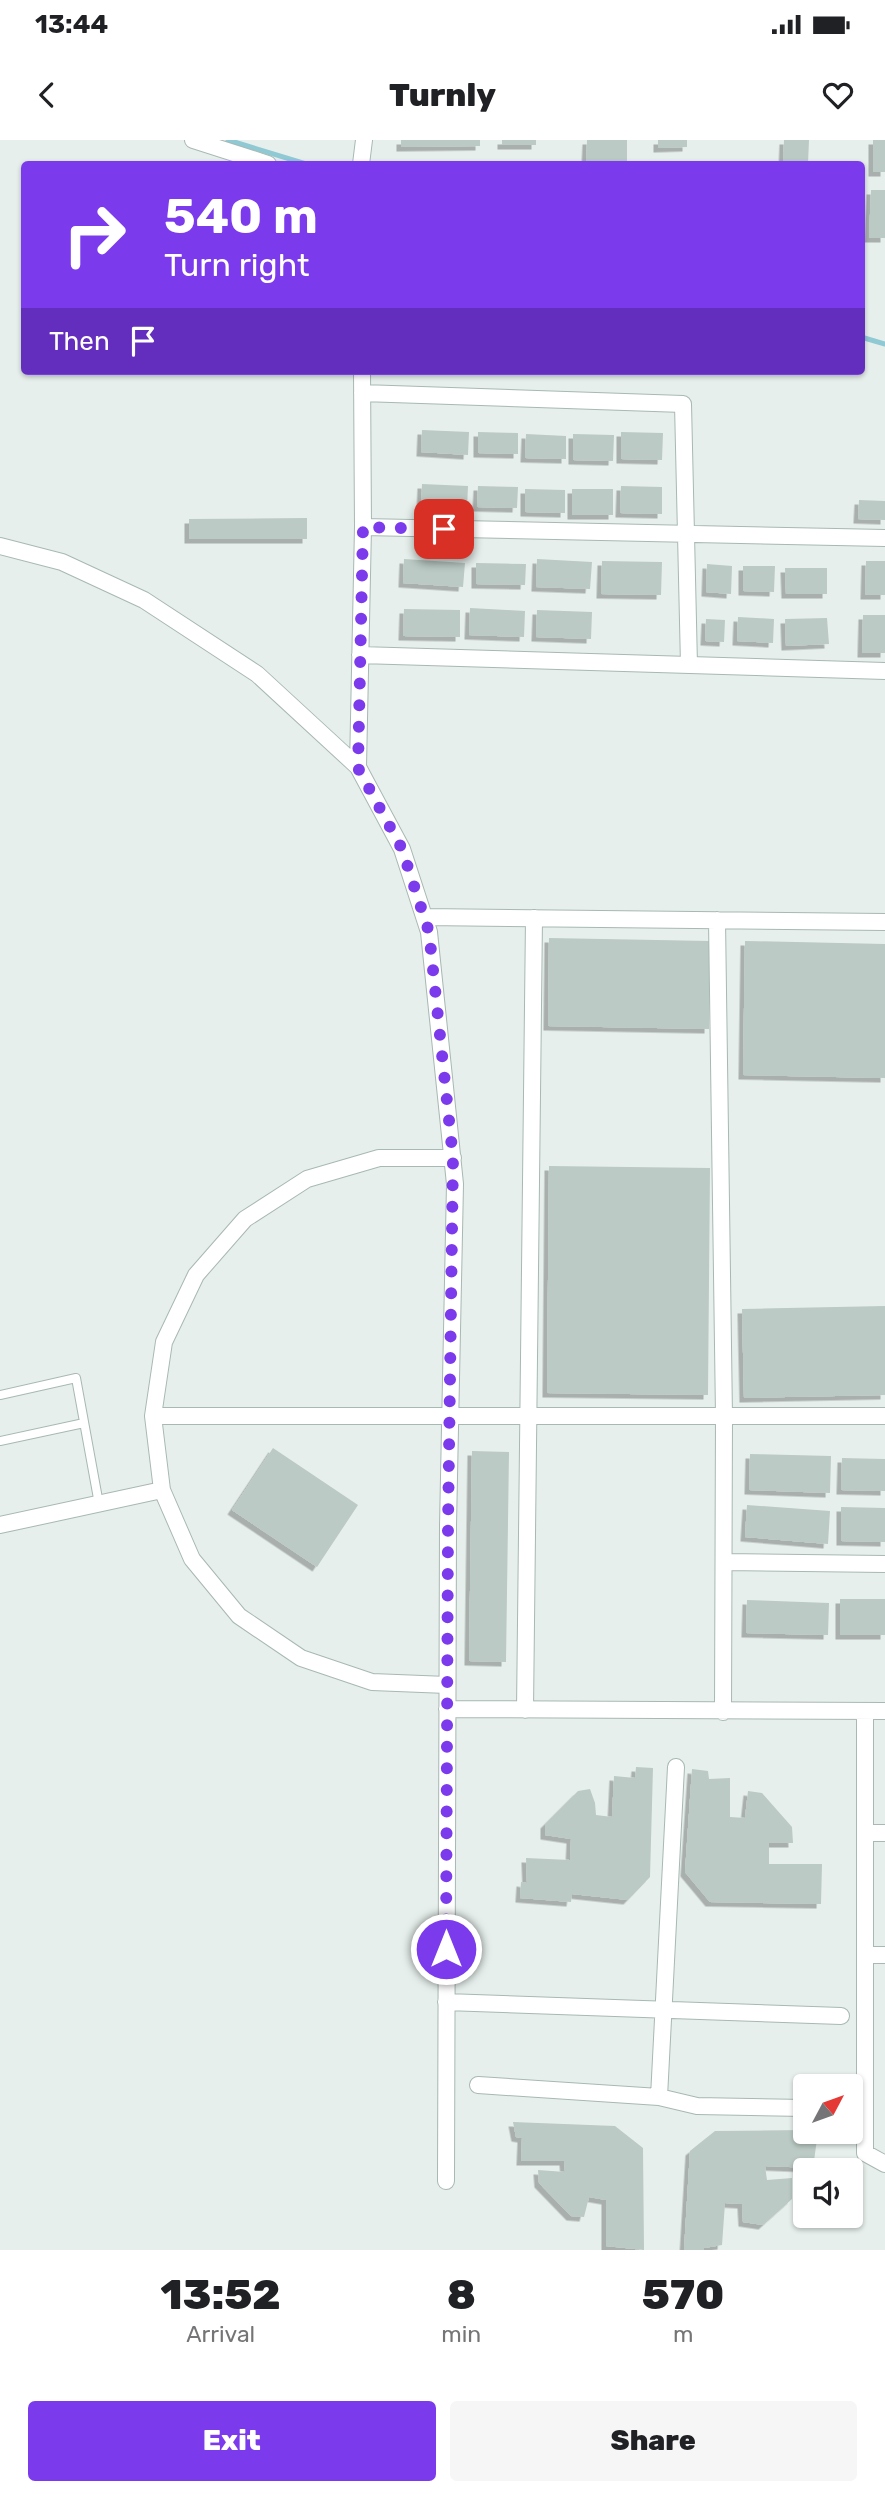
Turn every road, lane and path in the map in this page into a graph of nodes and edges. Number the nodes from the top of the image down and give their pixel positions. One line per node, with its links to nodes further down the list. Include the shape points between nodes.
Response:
1 (193, 140): 3 (street)
2 (364, 140): 4 (street)
3 (259, 161)
4 (361, 161)
5 (362, 375): 6 (street)
6 (362, 393): 7 (street); 8 (street, via 684,404)
7 (363, 527): 8 (street); 11 (street)
8 (686, 534): 9 (street); 12 (street)
9 (885, 538)
10 (0, 546): 14 (street, via 62,562 144,600 257,674)
11 (360, 656): 12 (street); 14 (street)
12 (689, 665): 13 (street)
13 (885, 671)
14 (358, 768): 15 (street, via 402,849)
15 (424, 917): 16 (street); 19 (street)
16 (534, 918): 17 (street); 22 (street)
17 (717, 920): 18 (street); 23 (street)
18 (885, 922)
19 (453, 1158): 21 (street, via 379,1158 307,1179 245,1219 196,1275 164,1342); 25 (street)
20 (0, 1395): 26 (lane, via 76,1378)
21 (153, 1416): 25 (street); 28 (street)
22 (528, 1416): 23 (street); 25 (street); 35 (street)
23 (724, 1416): 24 (street); 31 (street)
24 (885, 1416)
25 (450, 1417): 33 (street)
26 (84, 1423): 27 (lane); 29 (lane)
27 (0, 1441)
28 (162, 1490): 29 (street); 33 (street, via 192,1559 239,1616 301,1658 372,1682)
29 (99, 1504): 30 (street)
30 (0, 1525)
31 (724, 1562): 32 (street); 38 (street)
32 (885, 1564)
33 (447, 1685): 34 (street)
34 (447, 1709): 35 (street); 44 (street)
35 (525, 1710): 38 (street)
36 (865, 1711): 37 (street); 38 (street); 40 (street)
37 (885, 1711)
38 (723, 1712)
39 (676, 1767): 45 (street)
40 (865, 1833): 41 (street); 42 (street)
41 (885, 1833)
42 (865, 1955): 43 (street); 50 (street, via 865,2153)
43 (885, 1955)
44 (446, 2002): 45 (street); 51 (street)
45 (663, 2010): 46 (street); 48 (street)
46 (841, 2016)
47 (478, 2085): 48 (street)
48 (659, 2097): 49 (street, via 698,2106)
49 (793, 2108)
50 (885, 2164)
51 (446, 2181)

